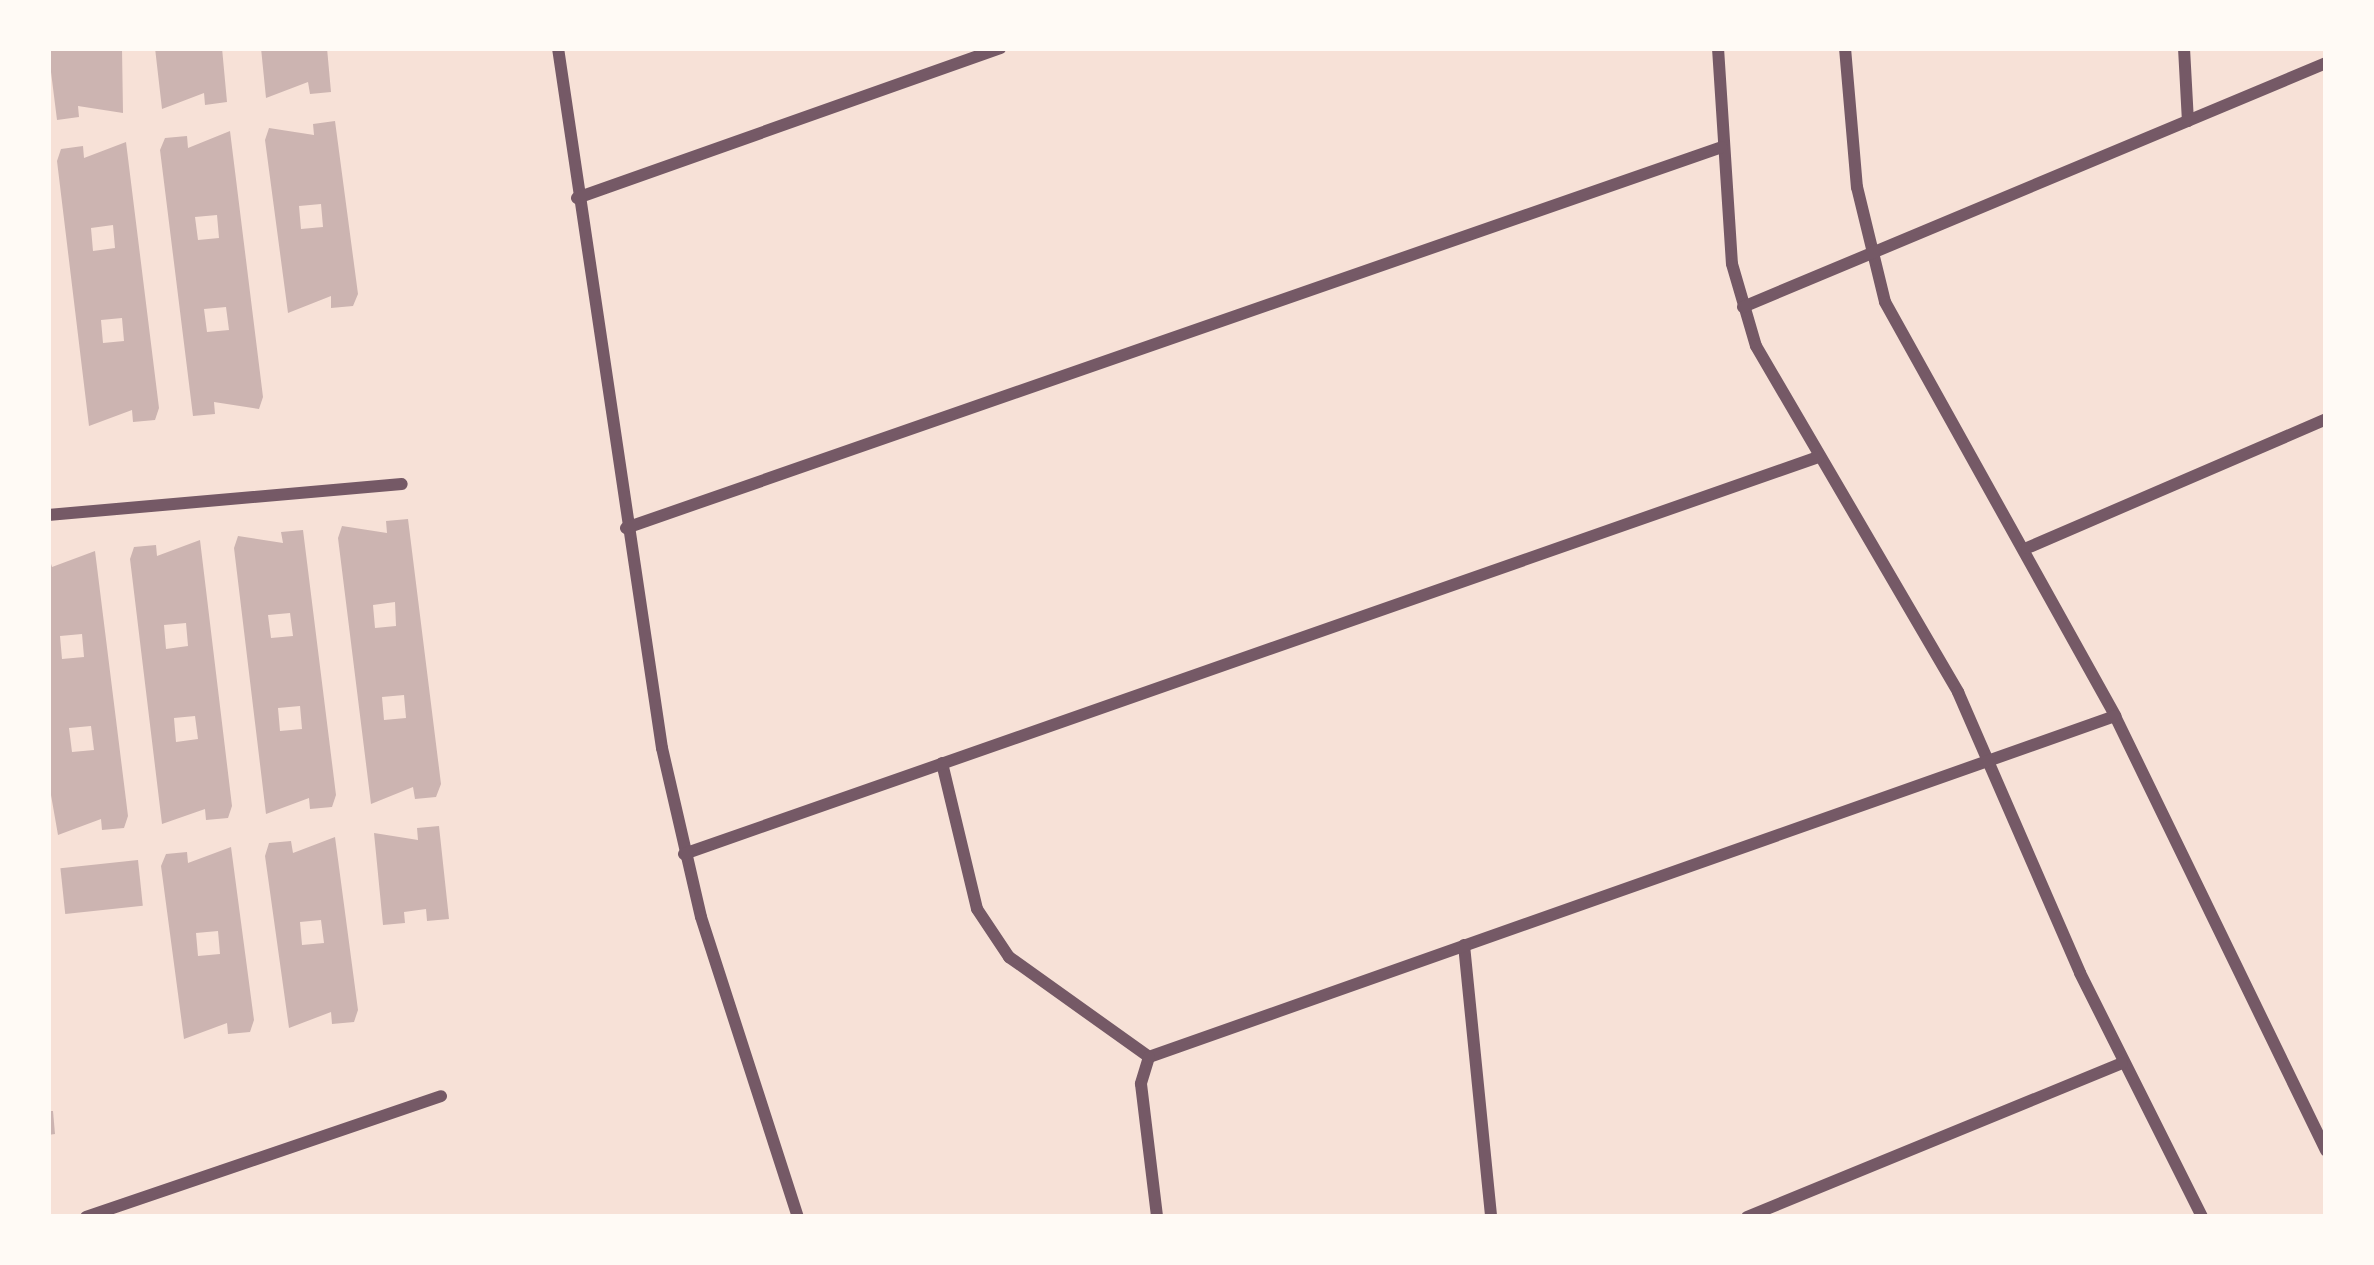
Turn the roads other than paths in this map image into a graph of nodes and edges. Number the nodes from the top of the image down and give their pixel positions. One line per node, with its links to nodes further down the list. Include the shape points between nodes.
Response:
1 (558, 48): 9 (street)
2 (1000, 48): 9 (street)
3 (1718, 48): 8 (street)
4 (1845, 48): 10 (street)
5 (2184, 48): 7 (street)
6 (2326, 63): 7 (street)
7 (2188, 121): 10 (street)
8 (1722, 147): 11 (street); 16 (street)
9 (577, 198): 16 (street)
10 (1869, 253): 11 (street); 17 (street, via 1909,346)
11 (1743, 308): 13 (street)
12 (2326, 419): 17 (street)
13 (1818, 457): 19 (street); 20 (street)
14 (402, 484): 15 (street)
15 (48, 515)
16 (626, 528): 21 (street)
17 (2026, 548): 18 (street)
18 (2115, 716): 19 (street); 26 (street)
19 (1991, 760): 22 (street); 24 (street)
20 (942, 763): 21 (street); 23 (street, via 977,909 1009,957)
21 (684, 854): 28 (street)
22 (1464, 945): 23 (street); 30 (street)
23 (1149, 1057): 29 (street, via 1141,1084)
24 (2122, 1063): 31 (street); 32 (street)
25 (441, 1096): 27 (street)
26 (2326, 1150)
27 (86, 1217)
28 (797, 1217)
29 (1157, 1217)
30 (1492, 1217)
31 (1747, 1217)
32 (2202, 1217)

